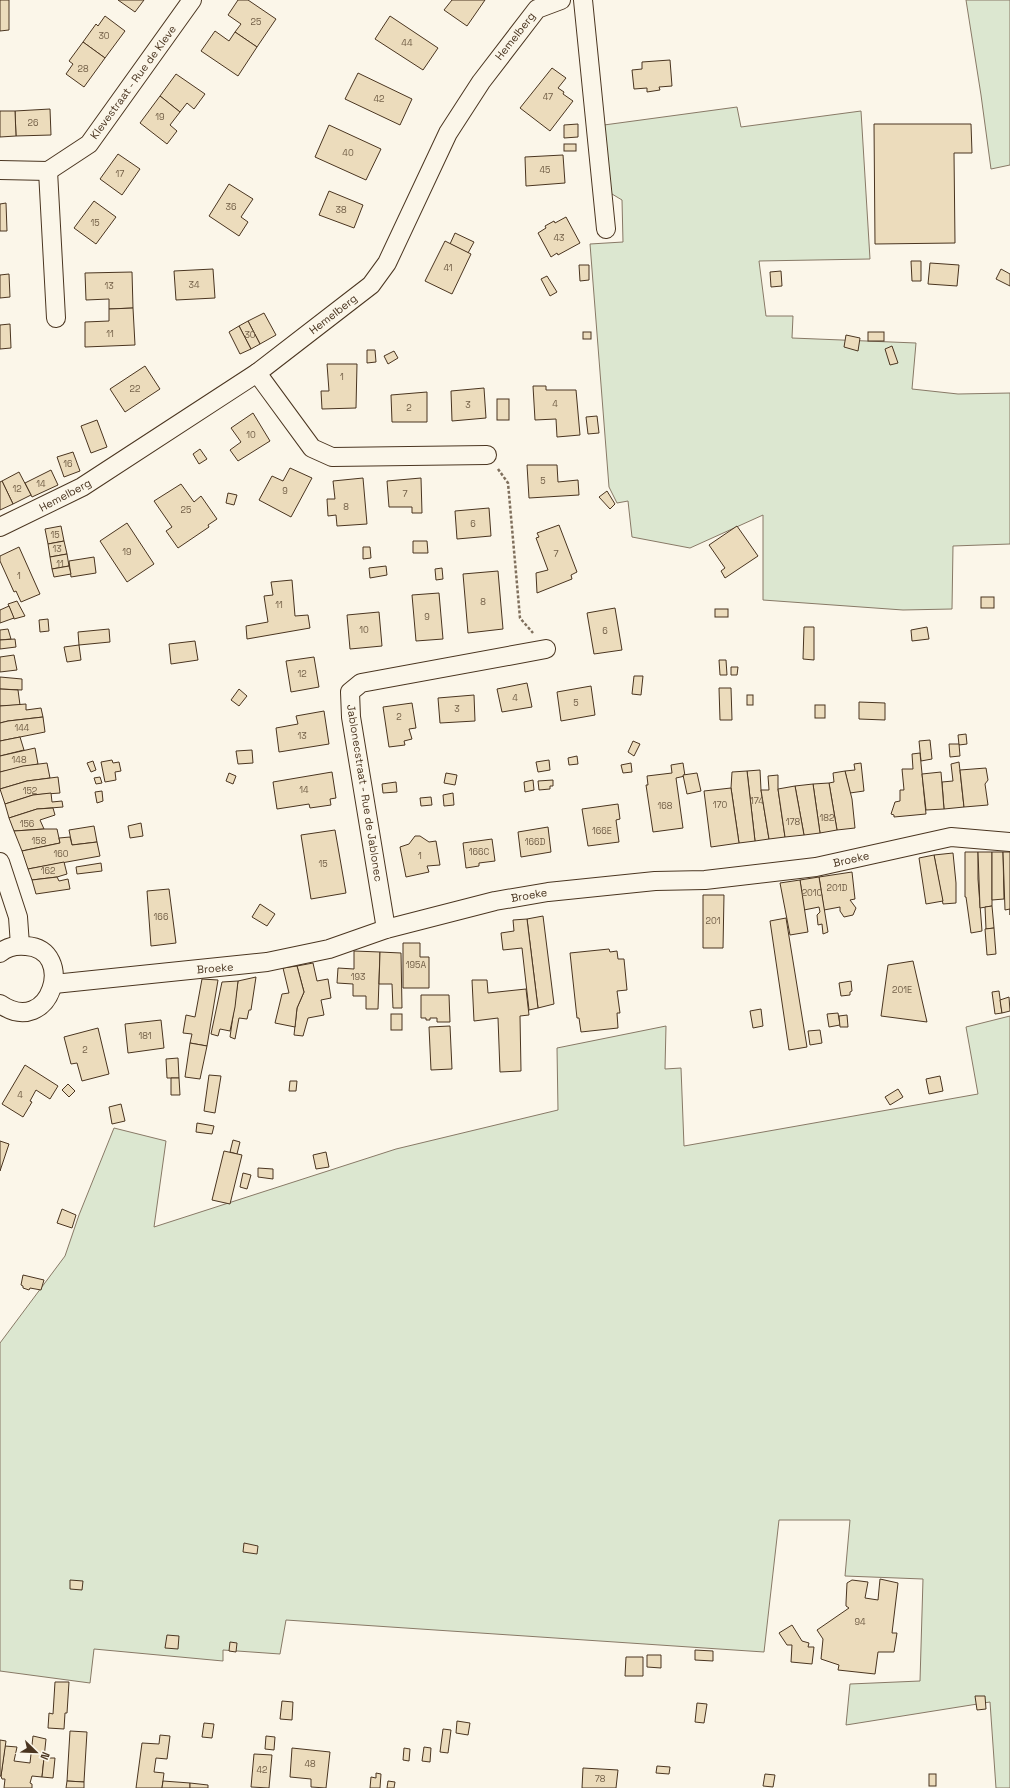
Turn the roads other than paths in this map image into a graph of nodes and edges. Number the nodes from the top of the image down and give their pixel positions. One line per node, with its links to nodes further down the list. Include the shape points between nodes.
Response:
1 (192, 0): 5 (street, Klevestraat - Rue de Kleve, via 89,144)
2 (561, 0): 8 (street, Hemelberg, via 537,9 481,82 448,132 387,262 370,285)
3 (583, 0): 6 (street)
4 (0, 170): 5 (street)
5 (48, 171): 7 (street)
6 (606, 229)
7 (56, 318)
8 (257, 373): 9 (street, via 312,448 332,457); 10 (street, Hemelberg, via 82,487)
9 (487, 455)
10 (0, 527)
11 (546, 649): 14 (street, Jablonecstraat - Rue de Jablonec, via 361,683 350,692 351,717)
12 (1010, 842): 14 (street, Broeke, via 951,838 816,867 705,880 655,881 548,892)
13 (0, 862): 15 (street, via 18,917)
14 (386, 928): 17 (street, Broeke, via 329,949 267,962)
15 (20, 945): 16 (street, via 9,947); 17 (street, via 35,948 45,955 54,972)
16 (0, 953)
17 (54, 984): 18 (street, via 50,995 38,1007 22,1012)
18 (2, 1009)

